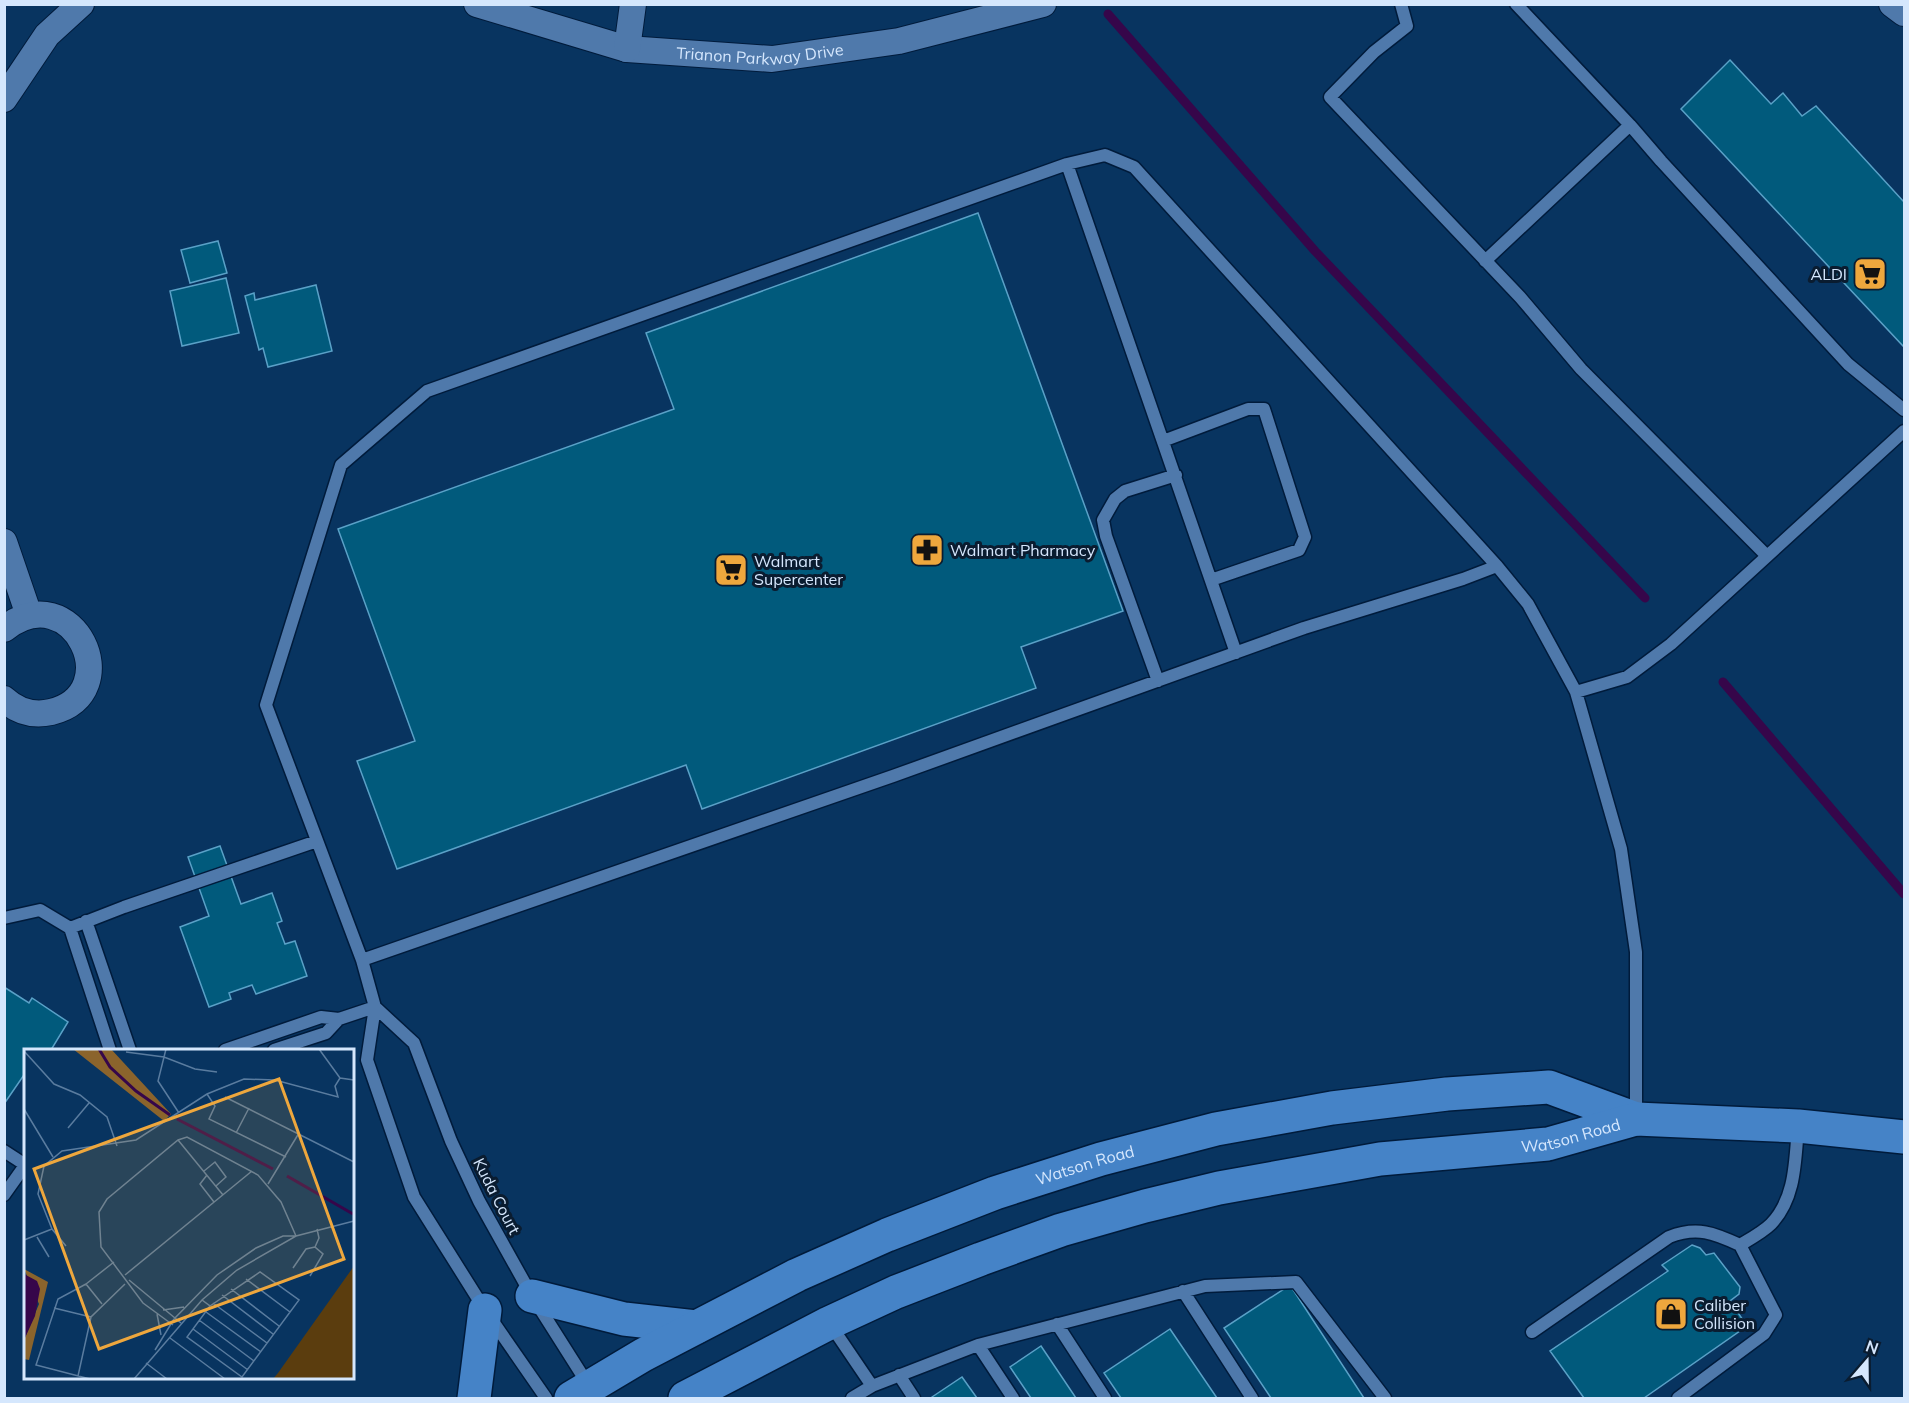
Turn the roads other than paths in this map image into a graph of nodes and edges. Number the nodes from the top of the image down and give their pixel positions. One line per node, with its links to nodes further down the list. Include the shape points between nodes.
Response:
1 (81, 4): 10 (street, via 46,35)
2 (477, 4): 9 (street, Trianon Parkway Drive)
3 (633, 4): 9 (street)
4 (1043, 4): 9 (street, Trianon Parkway Drive, via 899,41 772,59)
5 (1401, 4): 13 (lane, via 1407,26 1374,52 1330,97)
6 (1516, 4): 11 (lane)
7 (1892, 4): 8 (street)
8 (1905, 13)
9 (627, 49)
10 (4, 99)
11 (1630, 125): 13 (lane); 14 (lane, via 1848,364)
12 (1067, 164): 16 (lane); 20 (lane, via 1105,154 1134,167); 28 (lane, via 427,391 341,465 266,705)
13 (1485, 261): 19 (lane, via 1581,369)
14 (1905, 410)
15 (1905, 431): 19 (lane)
16 (1163, 441): 17 (lane); 21 (lane, via 1248,409 1264,409 1305,537 1299,550)
17 (1176, 475): 21 (lane); 25 (lane, via 1125,491 1103,520)
18 (4, 542): 22 (street)
19 (1767, 556): 26 (lane, via 1671,644 1627,677)
20 (1497, 567): 24 (lane); 26 (lane, via 1528,604)
21 (1212, 580): 24 (lane)
22 (29, 615): 23 (street); 27 (street, via 61,619 74,628 89,657 88,673 73,701 59,710 27,713)
23 (4, 629)
24 (1236, 653): 25 (lane)
25 (1158, 681): 32 (lane)
26 (1576, 692): 39 (lane, via 1621,849 1636,952)
27 (4, 699)
28 (318, 841): 30 (lane); 32 (lane)
29 (4, 918): 31 (lane, via 40,910)
30 (86, 921): 31 (lane); 36 (lane)
31 (70, 928): 35 (lane)
32 (362, 960): 33 (lane)
33 (375, 1007): 34 (lane); 48 (lane, Kuda Court, via 414,1043 451,1141); 49 (lane, via 367,1060 414,1197)
34 (339, 1019): 37 (lane, via 321,1017); 38 (lane, via 326,1033)
35 (110, 1049)
36 (130, 1049)
37 (228, 1049)
38 (277, 1049)
39 (1636, 1119): 40 (main road, Watson Road); 50 (main road, Watson Road, via 1548,1144 1380,1159 1145,1206 981,1259); 52 (main road, Watson Road, via 1549,1087 1332,1108 1216,1129 1101,1159 995,1193 877,1239)
40 (1798, 1126): 41 (main road, Watson Road); 46 (lane, via 1789,1196 1770,1226)
41 (1905, 1137)
42 (4, 1151): 43 (lane)
43 (24, 1163)
44 (24, 1165): 45 (lane)
45 (4, 1195)
46 (1740, 1245): 53 (lane, via 1719,1235 1683,1232); 67 (lane, via 1776,1315 1764,1334)
47 (1183, 1291): 51 (lane); 65 (lane); 66 (lane, via 1205,1286 1296,1282)
48 (532, 1296): 52 (main road, via 624,1319); 57 (lane, Kuda Court)
49 (484, 1310): 58 (main road); 59 (lane)
50 (829, 1323): 56 (lane); 60 (main road, Watson Road)
51 (1057, 1324): 54 (lane); 64 (lane)
52 (696, 1327): 57 (main road, Watson Road, via 643,1354)
53 (1532, 1332)
54 (978, 1345): 55 (lane); 63 (lane)
55 (899, 1375): 56 (lane); 62 (lane)
56 (872, 1386): 61 (lane)
57 (586, 1394)
58 (474, 1398)
59 (546, 1398)
60 (685, 1398)
61 (852, 1398)
62 (914, 1398)
63 (1013, 1398)
64 (1105, 1398)
65 (1252, 1398)
66 (1384, 1398)
67 (1677, 1398)

